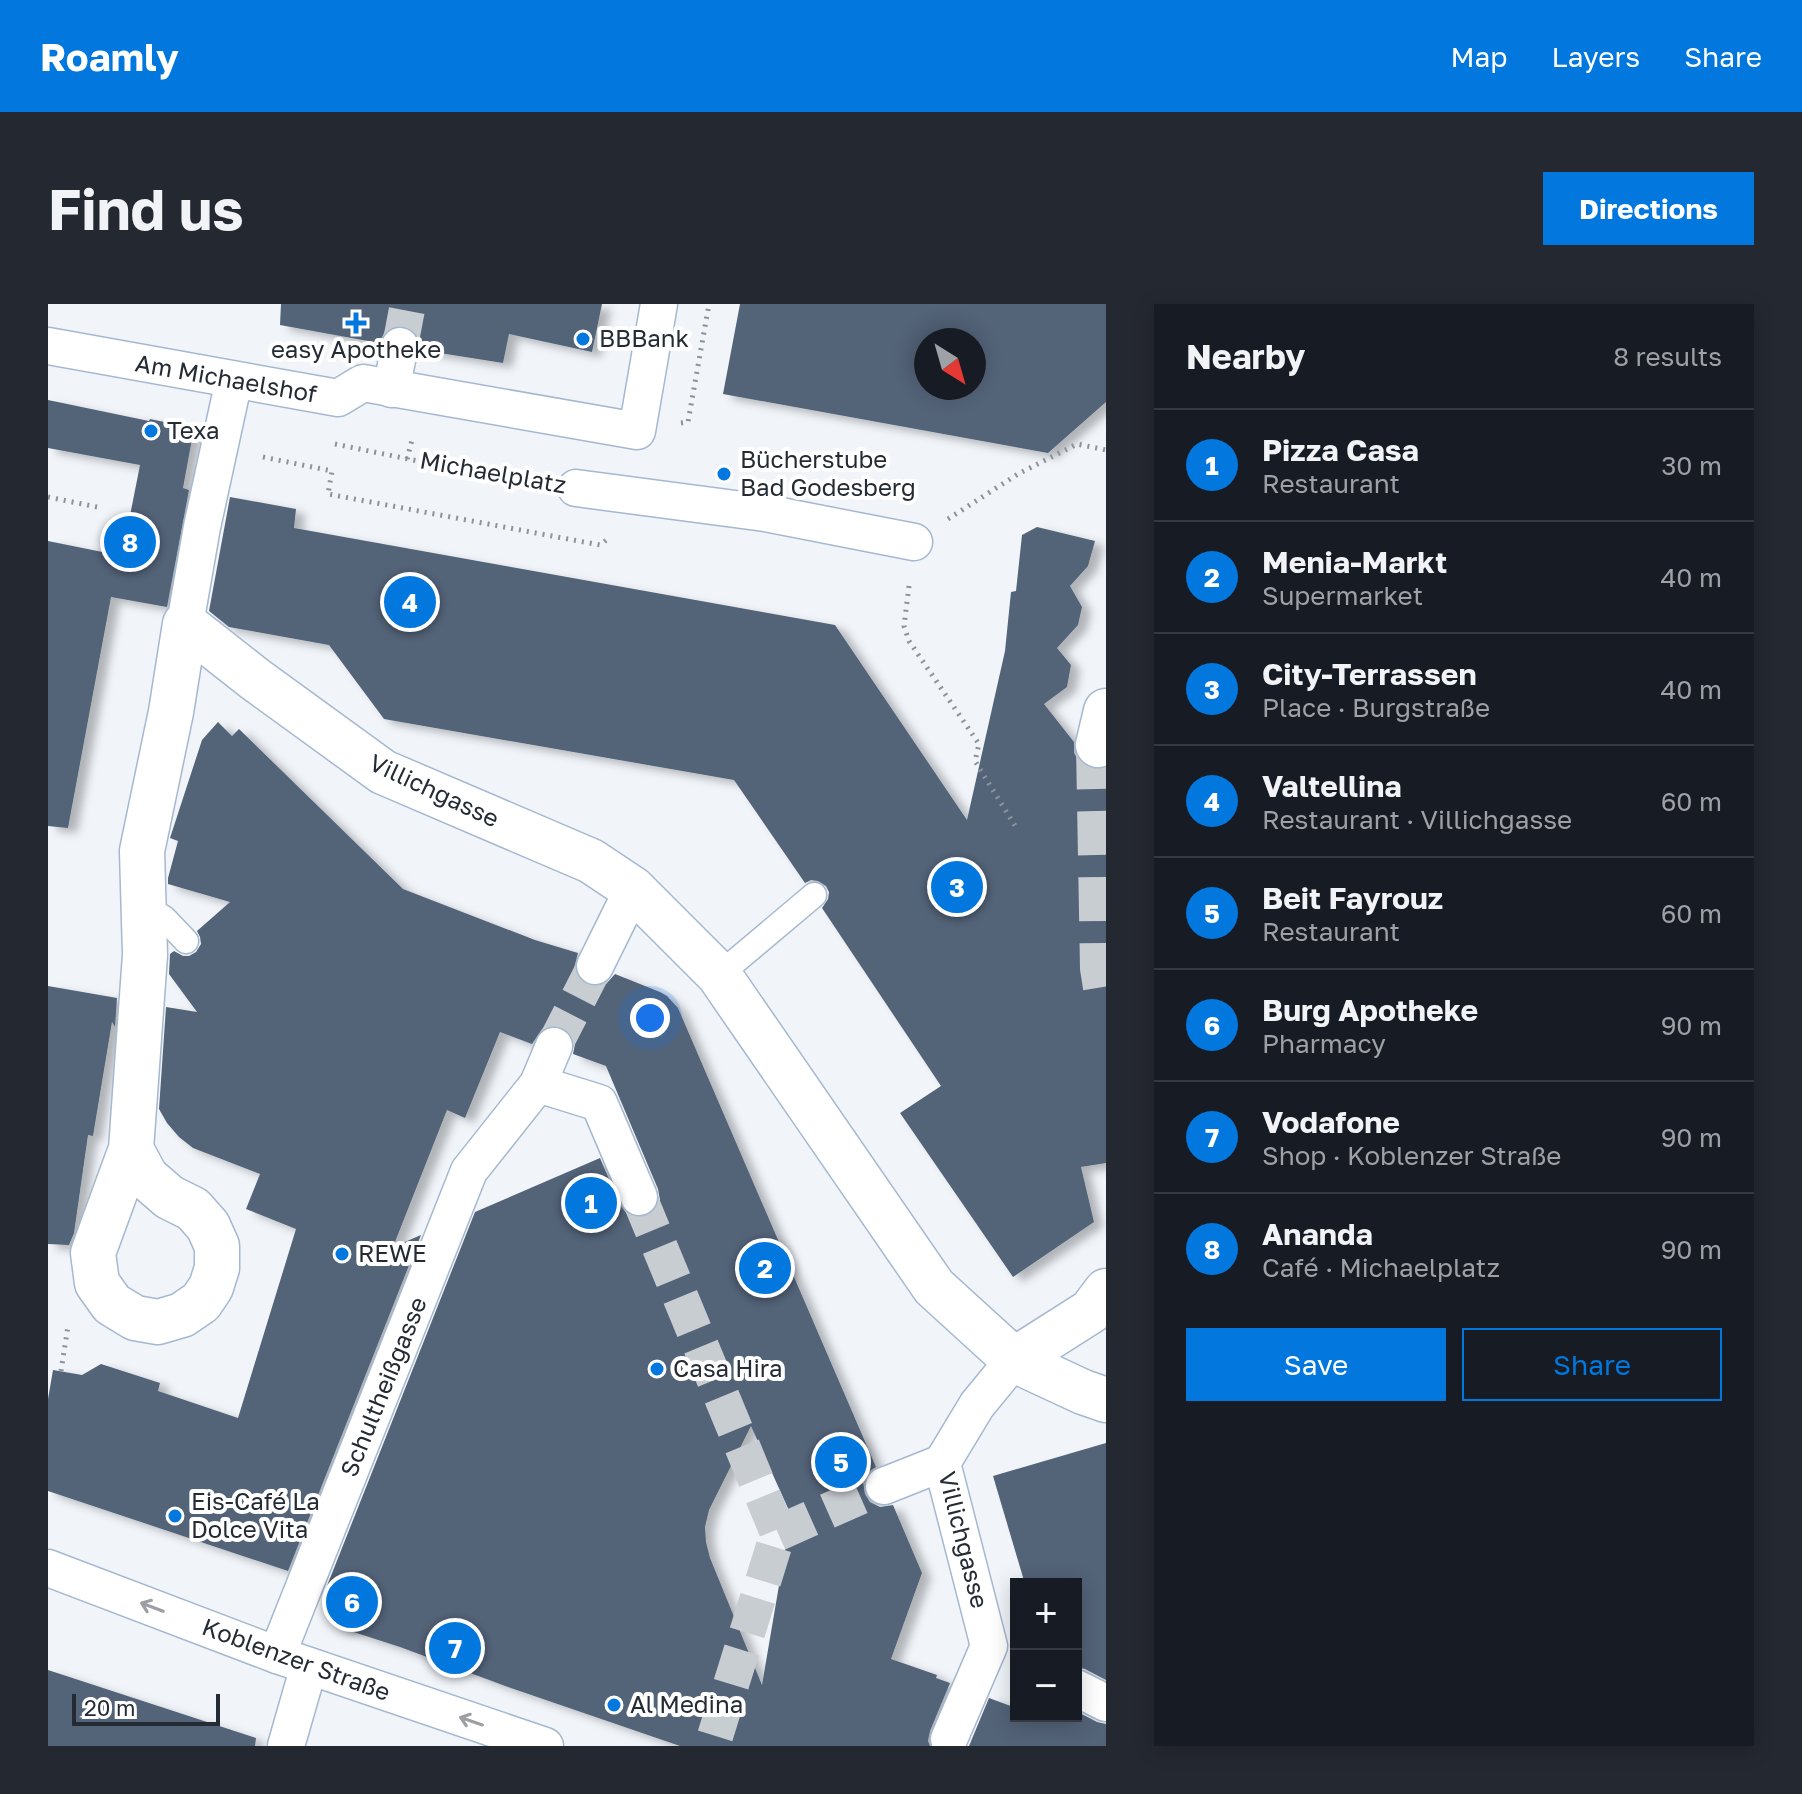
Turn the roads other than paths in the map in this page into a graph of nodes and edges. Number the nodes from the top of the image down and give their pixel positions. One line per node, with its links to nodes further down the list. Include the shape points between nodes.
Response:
1 (659, 304): 5 (street, Am Michaelshof, via 637,431)
2 (48, 346): 4 (street, Am Michaelshof)
3 (400, 346): 5 (street)
4 (234, 380): 5 (street, Am Michaelshof, via 338,398 363,383); 8 (street)
5 (391, 389)
6 (576, 488): 7 (street, Michaelplatz, via 765,513)
7 (914, 542)
8 (185, 624): 9 (street, Villichgasse, via 383,772 591,861); 11 (street, via 142,851)
9 (633, 889): 13 (street); 14 (street, Villichgasse)
10 (814, 895): 14 (lane)
11 (144, 906): 12 (lane); 17 (street)
12 (186, 941)
13 (595, 966)
14 (719, 975): 20 (street, Villichgasse, via 934,1287)
15 (554, 1046): 16 (street, Schultheißgasse)
16 (538, 1084): 18 (street, via 599,1103); 26 (street, Schultheißgasse, via 469,1171)
17 (131, 1149)
18 (639, 1197)
19 (1106, 1291): 20 (street, Villichgasse, via 1091,1311)
20 (1014, 1360): 21 (street, Villichgasse); 22 (street, Villichgasse, via 977,1405)
21 (1106, 1400)
22 (942, 1463): 23 (street); 25 (street, Villichgasse)
23 (884, 1486)
24 (48, 1568): 26 (street, Koblenzer Straße, one-way to 24)
25 (1002, 1652): 29 (street, Villichgasse)
26 (293, 1660): 30 (street, Schultheißgasse, via 298,1710); 31 (street, Koblenzer Straße, one-way to 26)
27 (1082, 1691): 28 (street)
28 (1106, 1703)
29 (949, 1739)
30 (286, 1746)
31 (545, 1746)

